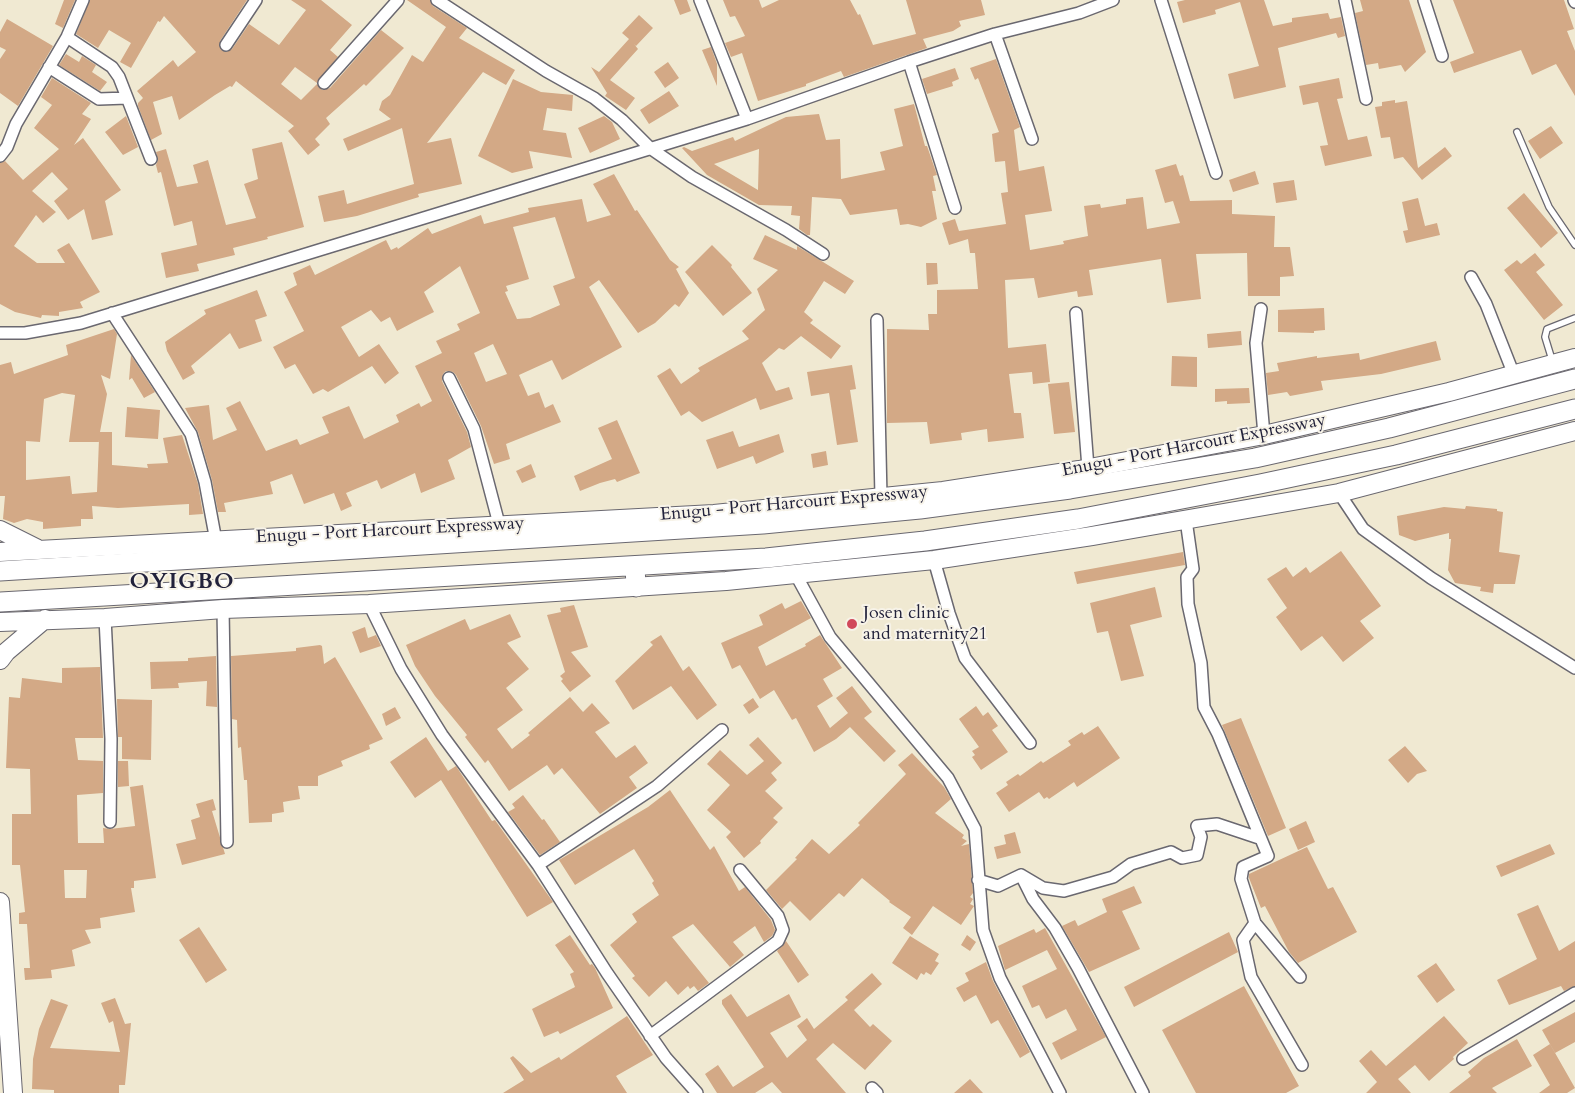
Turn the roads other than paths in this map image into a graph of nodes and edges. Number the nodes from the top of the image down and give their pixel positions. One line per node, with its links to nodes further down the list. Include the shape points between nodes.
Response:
1 (83, 0): 11 (street)
2 (256, 0): 12 (street)
3 (398, 0): 16 (street)
4 (437, 0): 22 (street, via 530,61 594,98)
5 (700, 0): 19 (street)
6 (1113, 0): 10 (street, via 1079,13)
7 (1160, 0): 25 (street)
8 (1345, 0): 18 (street)
9 (1424, 0): 13 (street)
10 (995, 34): 14 (street); 21 (street)
11 (66, 37): 15 (street); 17 (street, via 112,68)
12 (226, 45)
13 (1442, 56)
14 (909, 62): 19 (street); 26 (street)
15 (49, 67): 17 (street, via 99,99); 23 (street)
16 (324, 83)
17 (127, 98): 24 (street)
18 (1366, 99)
19 (747, 119): 22 (street)
20 (1517, 132): 27 (lane, via 1550,207)
21 (1032, 139)
22 (650, 148): 28 (street, via 692,177); 31 (street)
23 (0, 156)
24 (151, 159)
25 (1216, 173)
26 (955, 208)
27 (1575, 245)
28 (823, 254)
29 (1471, 277): 38 (street, via 1486,304)
30 (1261, 310): 43 (street, via 1256,343)
31 (112, 313): 35 (street, via 81,323 25,333); 52 (street, via 191,434)
32 (1076, 313): 45 (street)
33 (1575, 318): 37 (lane, via 1547,329 1545,337)
34 (877, 320): 48 (street)
35 (0, 333)
36 (1575, 358): 37 (main road, Enugu - Port Harcourt Expressway)
37 (1553, 364): 38 (main road, Enugu - Port Harcourt Expressway)
38 (1514, 375): 43 (main road, Enugu - Port Harcourt Expressway)
39 (449, 378): 50 (street, via 474,429)
40 (1575, 379): 44 (highway, Enugu - Port Harcourt Expressway, via 1388,428)
41 (1575, 409): 46 (highway, via 1396,455)
42 (1575, 431): 47 (main road)
43 (1264, 435): 45 (main road, Enugu - Port Harcourt Expressway)
44 (1255, 458): 46 (highway); 57 (highway, Enugu - Port Harcourt Expressway, via 977,502 763,524)
45 (1088, 468): 48 (main road, Enugu - Port Harcourt Expressway)
46 (1260, 484): 56 (highway, via 1078,519 925,541 766,558)
47 (1339, 493): 49 (main road); 67 (street, via 1363,529 1431,578)
48 (881, 498): 50 (main road, Enugu - Port Harcourt Expressway, via 714,514)
49 (1186, 520): 55 (main road); 71 (street, via 1194,569 1187,578 1188,604 1201,663 1204,707)
50 (499, 524): 52 (main road, Enugu - Port Harcourt Expressway)
51 (0, 530): 53 (main road)
52 (216, 541): 53 (main road, Enugu - Port Harcourt Expressway)
53 (41, 550): 54 (main road, Enugu - Port Harcourt Expressway)
54 (0, 552)
55 (934, 560): 58 (main road); 69 (street, via 965,658)
56 (635, 566): 59 (highway); 60 (highway)
57 (0, 571)
58 (796, 575): 59 (main road); 76 (street, via 830,636 948,778 975,829)
59 (636, 587): 61 (main road)
60 (0, 602)
61 (369, 604): 62 (main road); 73 (street, via 401,669 442,735)
62 (223, 609): 63 (main road); 72 (street)
63 (105, 618): 64 (main road); 70 (street, via 111,739)
64 (45, 619): 65 (main road); 66 (main road)
65 (0, 622)
66 (0, 660)
67 (1575, 668)
68 (722, 730): 73 (street, via 657,786)
69 (1030, 743)
70 (110, 822)
71 (1259, 838): 75 (street, via 1217,824 1197,826 1200,837 1197,855 1182,858 1171,852 1131,864 1113,877 1064,891 1043,888); 78 (street, via 1268,856 1243,868 1241,879)
72 (228, 842)
73 (538, 865): 81 (street)
74 (740, 870): 81 (street, via 778,916 783,930 778,941)
75 (1021, 875): 76 (street, via 998,886); 87 (street, via 1078,968)
76 (978, 880): 86 (street, via 983,930 1000,978)
77 (0, 902): 84 (main road)
78 (1255, 923): 79 (street); 83 (street, via 1243,940 1251,977)
79 (1300, 977)
80 (1575, 993): 82 (street)
81 (650, 1036): 85 (street)
82 (1463, 1059)
83 (1302, 1065)
84 (13, 1093)
85 (696, 1093)
86 (1060, 1093)
87 (1143, 1093)

